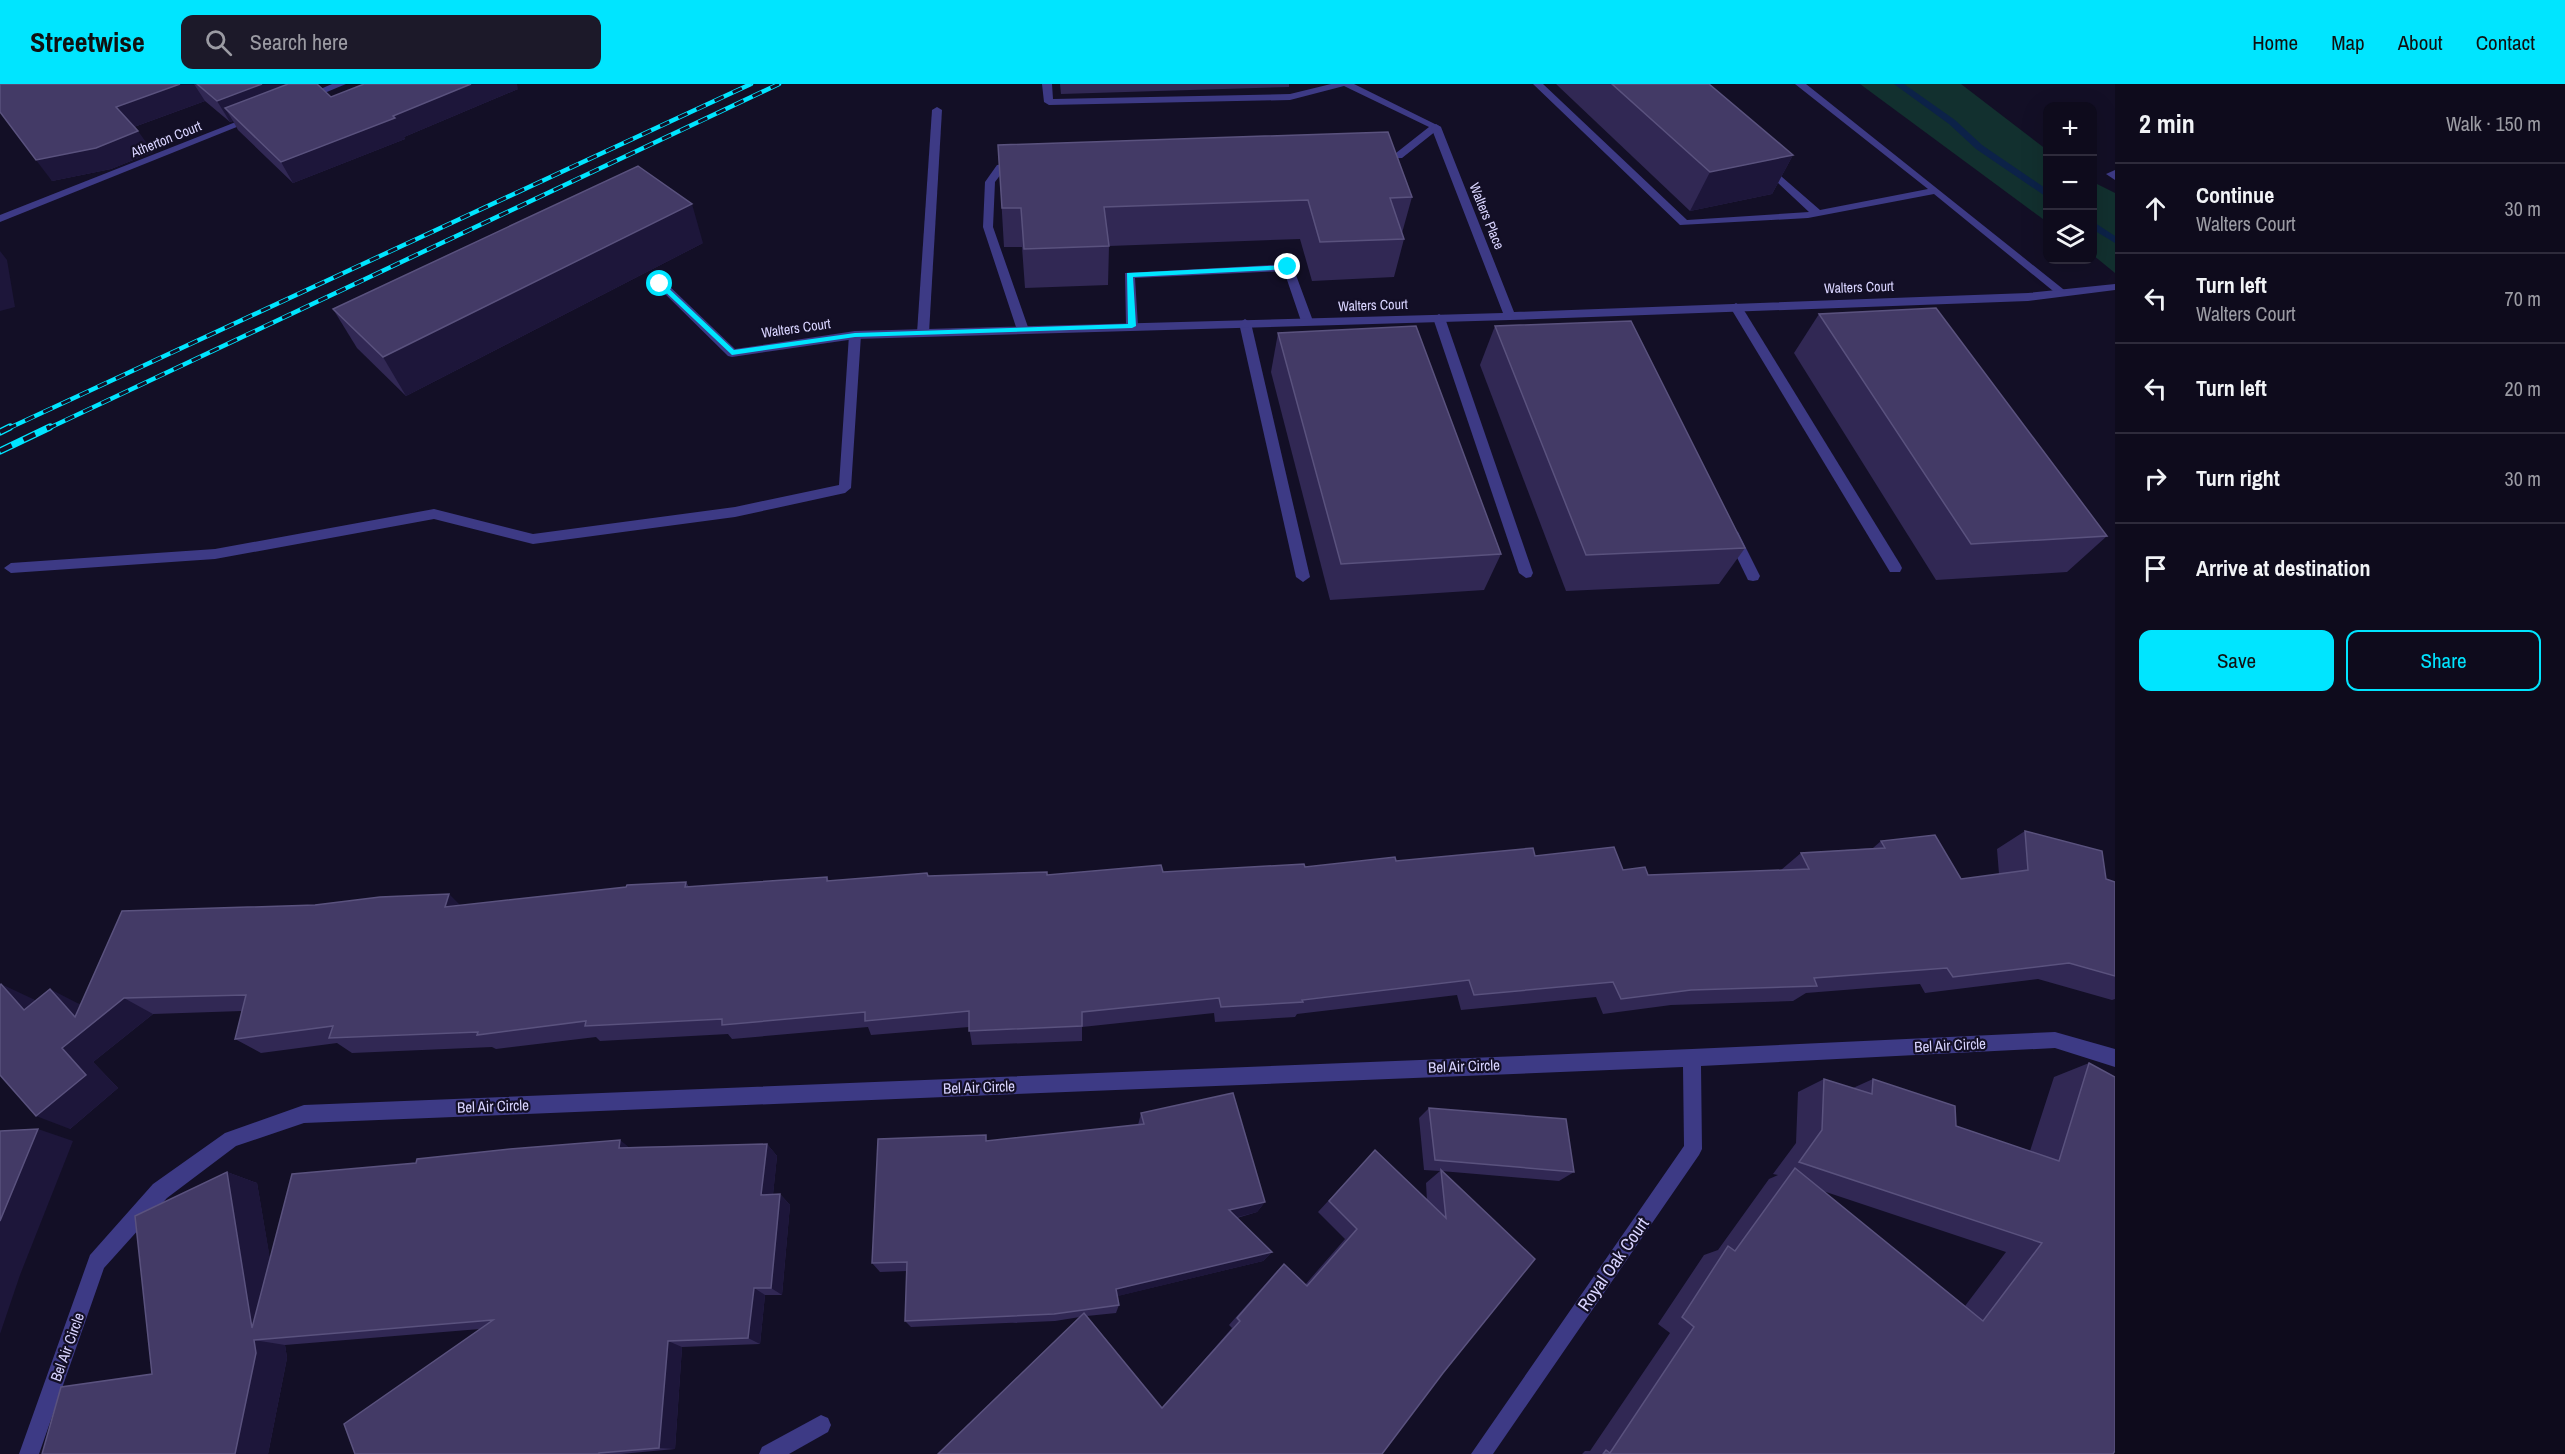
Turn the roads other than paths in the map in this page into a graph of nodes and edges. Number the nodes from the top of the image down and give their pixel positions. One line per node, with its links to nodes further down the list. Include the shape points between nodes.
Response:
1 (341, 84): 7 (street)
2 (1047, 84): 3 (street, via 1049,102 1176,95 1290,97)
3 (1342, 84)
4 (1347, 84): 10 (street)
5 (1538, 84): 15 (street, via 1684,223)
6 (1800, 84): 14 (street)
7 (297, 101)
8 (937, 110): 27 (street)
9 (264, 114): 16 (street, Atherton Court)
10 (1436, 127): 11 (street, via 1398,156); 21 (street, Walters Place)
11 (1365, 156)
12 (1758, 160): 15 (street)
13 (1025, 166): 26 (street, via 1001,167 990,182 988,227)
14 (1936, 191): 15 (street); 19 (street)
15 (1817, 213)
16 (0, 219)
17 (660, 284): 28 (street, Walters Court, via 732,353)
18 (2115, 287): 19 (street, Walters Court)
19 (2062, 293): 20 (street, Walters Court)
20 (1737, 307): 21 (street, Walters Court, via 1627,317); 31 (street)
21 (1510, 316): 22 (street, Walters Court)
22 (1439, 318): 23 (street, Walters Court); 32 (street)
23 (1306, 321): 24 (street, Walters Court); 25 (street, via 1288,267 1129,274)
24 (1245, 323): 25 (street, Walters Court); 34 (street)
25 (1132, 326): 26 (street, Walters Court)
26 (1023, 330): 27 (street, Walters Court)
27 (923, 333): 28 (street, Walters Court)
28 (855, 335): 30 (street, via 845,488 735,512 533,539 434,514 215,554)
29 (1727, 523): 33 (street)
30 (11, 568)
31 (1895, 568)
32 (1526, 573)
33 (1753, 576)
34 (1303, 577)
35 (1692, 1058): 36 (street, Bel Air Circle, via 2055,1040); 38 (street, Bel Air Circle, via 304,1114 231,1138 160,1191 97,1262); 40 (street, Royal Oak Court, via 1693,1149)
36 (2115, 1058)
37 (821, 1425): 39 (street)
38 (28, 1454)
39 (770, 1454)
40 (1480, 1454)

